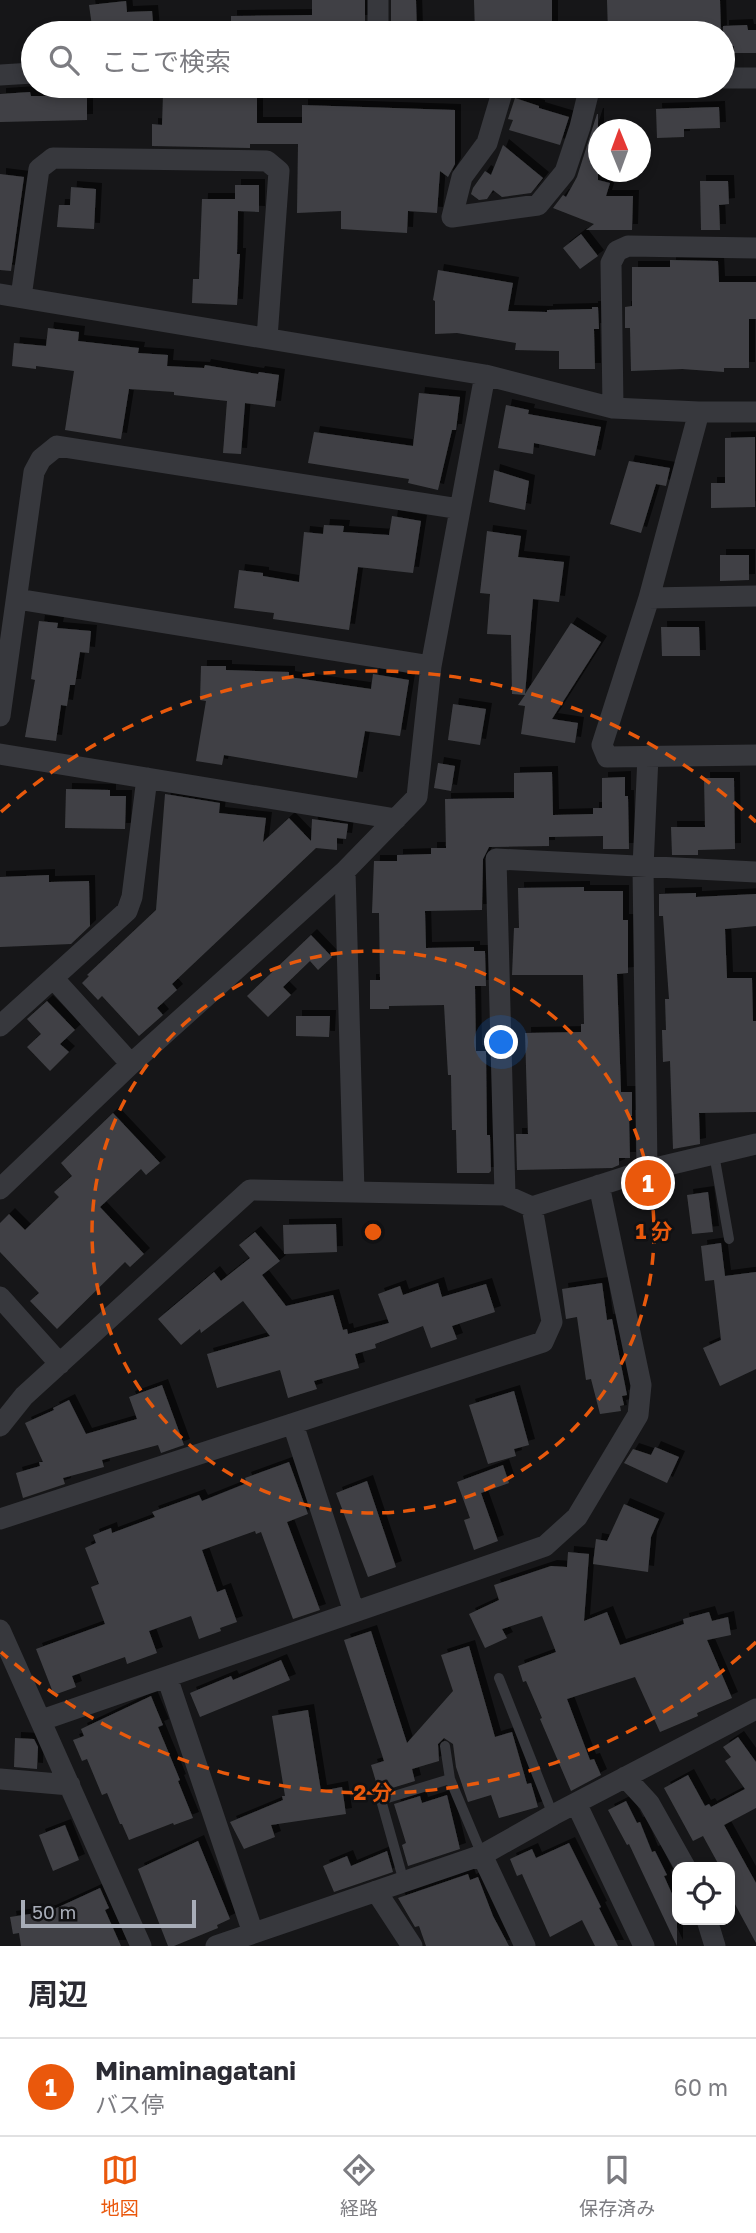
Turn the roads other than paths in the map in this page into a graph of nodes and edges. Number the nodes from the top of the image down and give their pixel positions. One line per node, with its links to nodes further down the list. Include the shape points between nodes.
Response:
1 (378, 0): 2 (street)
2 (378, 21)
3 (21, 74): 4 (street)
4 (0, 75)
5 (735, 78): 6 (street)
6 (756, 78)
7 (500, 98): 8 (street, via 486,143 462,177 452,217 538,205 565,172)
8 (587, 98)
9 (756, 248): 13 (street, via 628,246 617,251 611,263)
10 (10, 296): 11 (street); 11 (street, via 39,169 53,158 267,161 279,170)
11 (267, 338): 12 (street)
12 (485, 375): 13 (street); 16 (street)
13 (613, 408): 14 (street)
14 (699, 412): 15 (street); 18 (street)
15 (756, 412)
16 (460, 509): 19 (street, via 57,446 34,472); 20 (street)
17 (756, 596): 18 (street)
18 (649, 598): 24 (street, via 602,745 607,757)
19 (17, 599): 20 (street); 21 (street)
20 (431, 666): 26 (street, via 417,797)
21 (0, 716)
22 (0, 754): 25 (street)
23 (756, 755): 24 (street)
24 (648, 756): 27 (street)
25 (147, 778): 26 (street); 30 (street, via 127,911)
26 (396, 819): 28 (street)
27 (643, 867): 29 (street); 35 (street); 39 (street, via 496,859)
28 (345, 871): 32 (street); 38 (street)
29 (756, 872)
30 (53, 978): 31 (street); 32 (street)
31 (0, 1026)
32 (131, 1064): 37 (street)
33 (756, 1144): 34 (street)
34 (714, 1154): 35 (street); 41 (lane)
35 (647, 1170): 36 (street)
36 (599, 1185): 40 (street); 47 (street, via 641,1385 638,1415 577,1517 545,1546)
37 (0, 1189)
38 (354, 1192): 39 (street); 43 (street, via 250,1190)
39 (505, 1195): 40 (street)
40 (532, 1207): 44 (street, via 552,1322 543,1342)
41 (729, 1239)
42 (0, 1297): 43 (street)
43 (60, 1364): 45 (street, via 24,1396)
44 (293, 1424): 46 (street); 47 (street)
45 (0, 1426)
46 (0, 1519)
47 (354, 1612): 49 (street)
48 (0, 1630): 52 (street)
49 (167, 1676): 52 (street); 65 (street)
50 (499, 1678): 59 (lane)
51 (756, 1709): 54 (street)
52 (42, 1720): 57 (street)
53 (445, 1746): 56 (lane)
54 (625, 1777): 58 (street); 61 (street, via 649,1803)
55 (0, 1779): 57 (street)
56 (450, 1779): 60 (lane); 62 (lane, via 381,1800)
57 (70, 1785): 66 (street)
58 (576, 1803): 59 (street); 70 (street)
59 (554, 1815): 60 (street)
60 (482, 1855): 62 (street); 69 (street)
61 (682, 1862)
62 (404, 1882): 63 (street)
63 (376, 1891): 65 (street); 68 (street)
64 (709, 1925): 71 (street)
65 (253, 1933): 67 (street)
66 (141, 1946)
67 (216, 1946)
68 (412, 1946)
69 (525, 1946)
70 (644, 1946)
71 (715, 1946)

